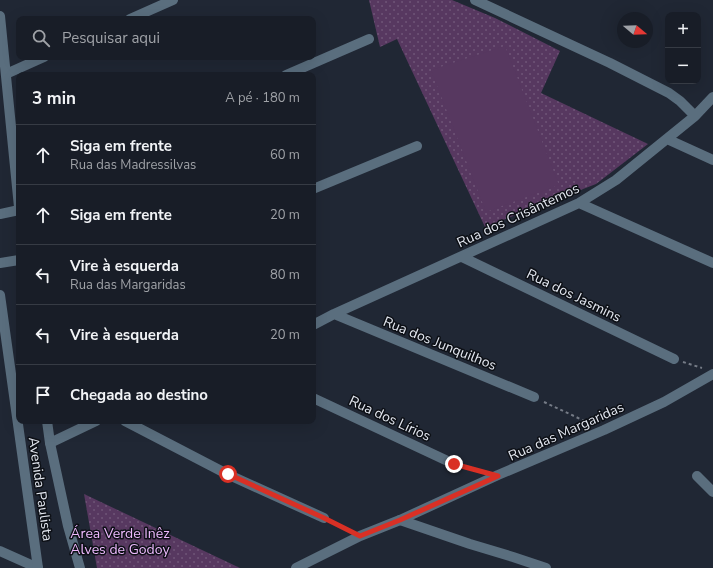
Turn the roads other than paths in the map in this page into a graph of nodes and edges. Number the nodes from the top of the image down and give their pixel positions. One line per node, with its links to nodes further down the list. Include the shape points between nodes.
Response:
1 (173, 0): 4 (street)
2 (475, 0): 10 (street, via 669,93)
3 (0, 16): 8 (street)
4 (137, 16)
5 (369, 39): 7 (street)
6 (37, 60): 8 (street)
7 (293, 72)
8 (6, 74): 14 (street)
9 (713, 97): 10 (street, Rua dos Crisântemos)
10 (695, 116): 11 (street, Rua dos Crisântemos)
11 (667, 139): 13 (street); 16 (street, Rua dos Crisântemos, via 616,180)
12 (418, 146): 15 (street)
13 (713, 160)
14 (16, 173)
15 (316, 188)
16 (579, 203): 19 (street, Rua dos Crisântemos); 22 (street)
17 (16, 211): 18 (street)
18 (0, 214)
19 (462, 256): 24 (street, Rua dos Crisântemos); 26 (street, Rua dos Jasmins)
20 (16, 260): 21 (street)
21 (0, 263)
22 (713, 263)
23 (0, 295): 30 (street, Avenida Paulista)
24 (334, 314): 25 (street, Rua dos Crisântemos); 28 (street, Rua dos Junquilhos)
25 (316, 323)
26 (674, 359)
27 (710, 372): 40 (street, Rua das Margaridas, via 664,402)
28 (534, 397)
29 (316, 399): 36 (street, Rua dos Lírios)
30 (16, 410)
31 (18, 424): 43 (street, Avenida Paulista)
32 (47, 424): 35 (street, Avenida Paulista)
33 (90, 424): 35 (street)
34 (131, 424): 39 (street, via 228,474)
35 (50, 443): 44 (street, Avenida Paulista)
36 (454, 464)
37 (697, 476): 38 (street)
38 (713, 492)
39 (324, 518)
40 (400, 520): 42 (street, Rua das Margaridas, via 360,536); 46 (street)
41 (0, 551): 43 (street)
42 (315, 563): 45 (street, Rua das Margaridas)
43 (38, 568)
44 (80, 568)
45 (296, 568)
46 (546, 568)

